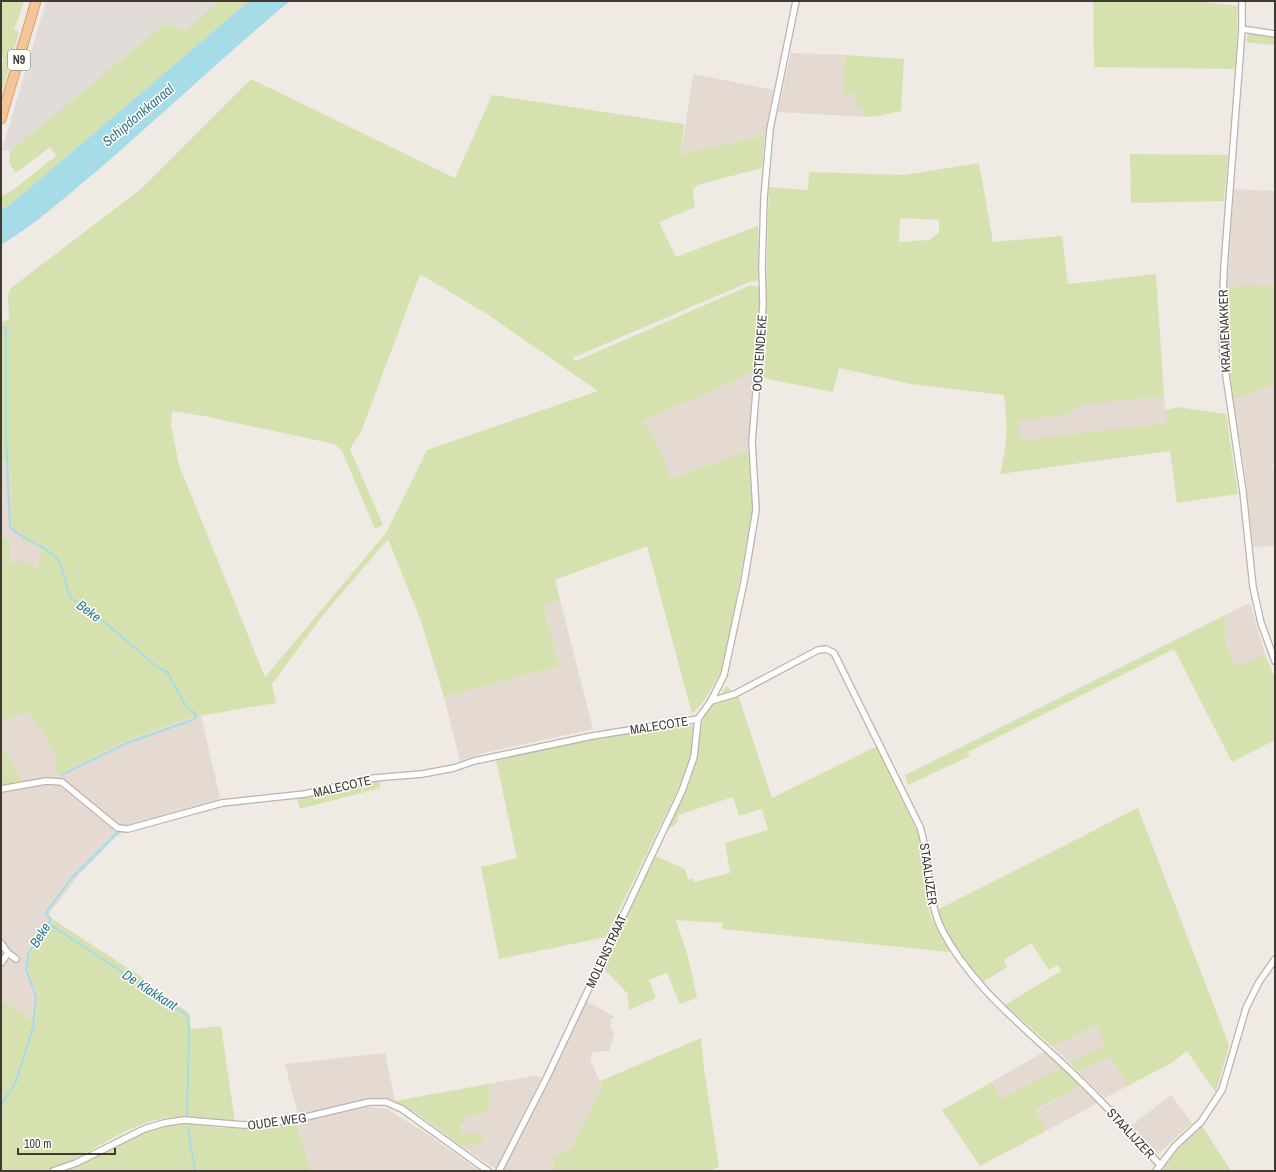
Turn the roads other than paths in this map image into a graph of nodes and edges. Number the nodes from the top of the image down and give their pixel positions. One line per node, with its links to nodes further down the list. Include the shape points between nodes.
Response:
1 (36, 1): 6 (main road, N9)
2 (796, 1): 8 (street, OOSTEINDEKE, via 770,129 764,198 763,304 752,442 756,510 724,675)
3 (1242, 1): 4 (street, KRAAIENAKKER)
4 (1242, 29): 5 (street); 7 (street, KRAAIENAKKER, via 1224,268 1223,355 1243,492 1253,587 1261,623)
5 (1275, 34)
6 (1, 119)
7 (1275, 661)
8 (711, 701): 9 (street, OOSTEINDEKE); 16 (street, STAALIJZER, via 735,694 818,650 826,649 834,653 920,827 925,842 934,911 957,955 993,998 1073,1073)
9 (698, 722): 10 (street, MALECOTE, via 592,736 474,761 454,768 374,778 305,794 222,803 128,829 118,828 62,782 46,781); 19 (street, MOLENSTRAAT, via 694,757 682,791 547,1077)
10 (1, 789)
11 (1, 943): 12 (street)
12 (8, 953): 13 (street); 15 (street)
13 (16, 959)
14 (1275, 959): 16 (street, STAALIJZER, via 1259,982 1246,1008 1222,1090 1201,1122)
15 (1, 963)
16 (1160, 1164): 20 (street, STAALIJZER)
17 (53, 1171): 18 (street, OUDE WEG, via 76,1163 144,1129 164,1123 184,1120 219,1125 264,1124 369,1102 386,1102 402,1109)
18 (488, 1171)
19 (498, 1171)
20 (1156, 1171)

